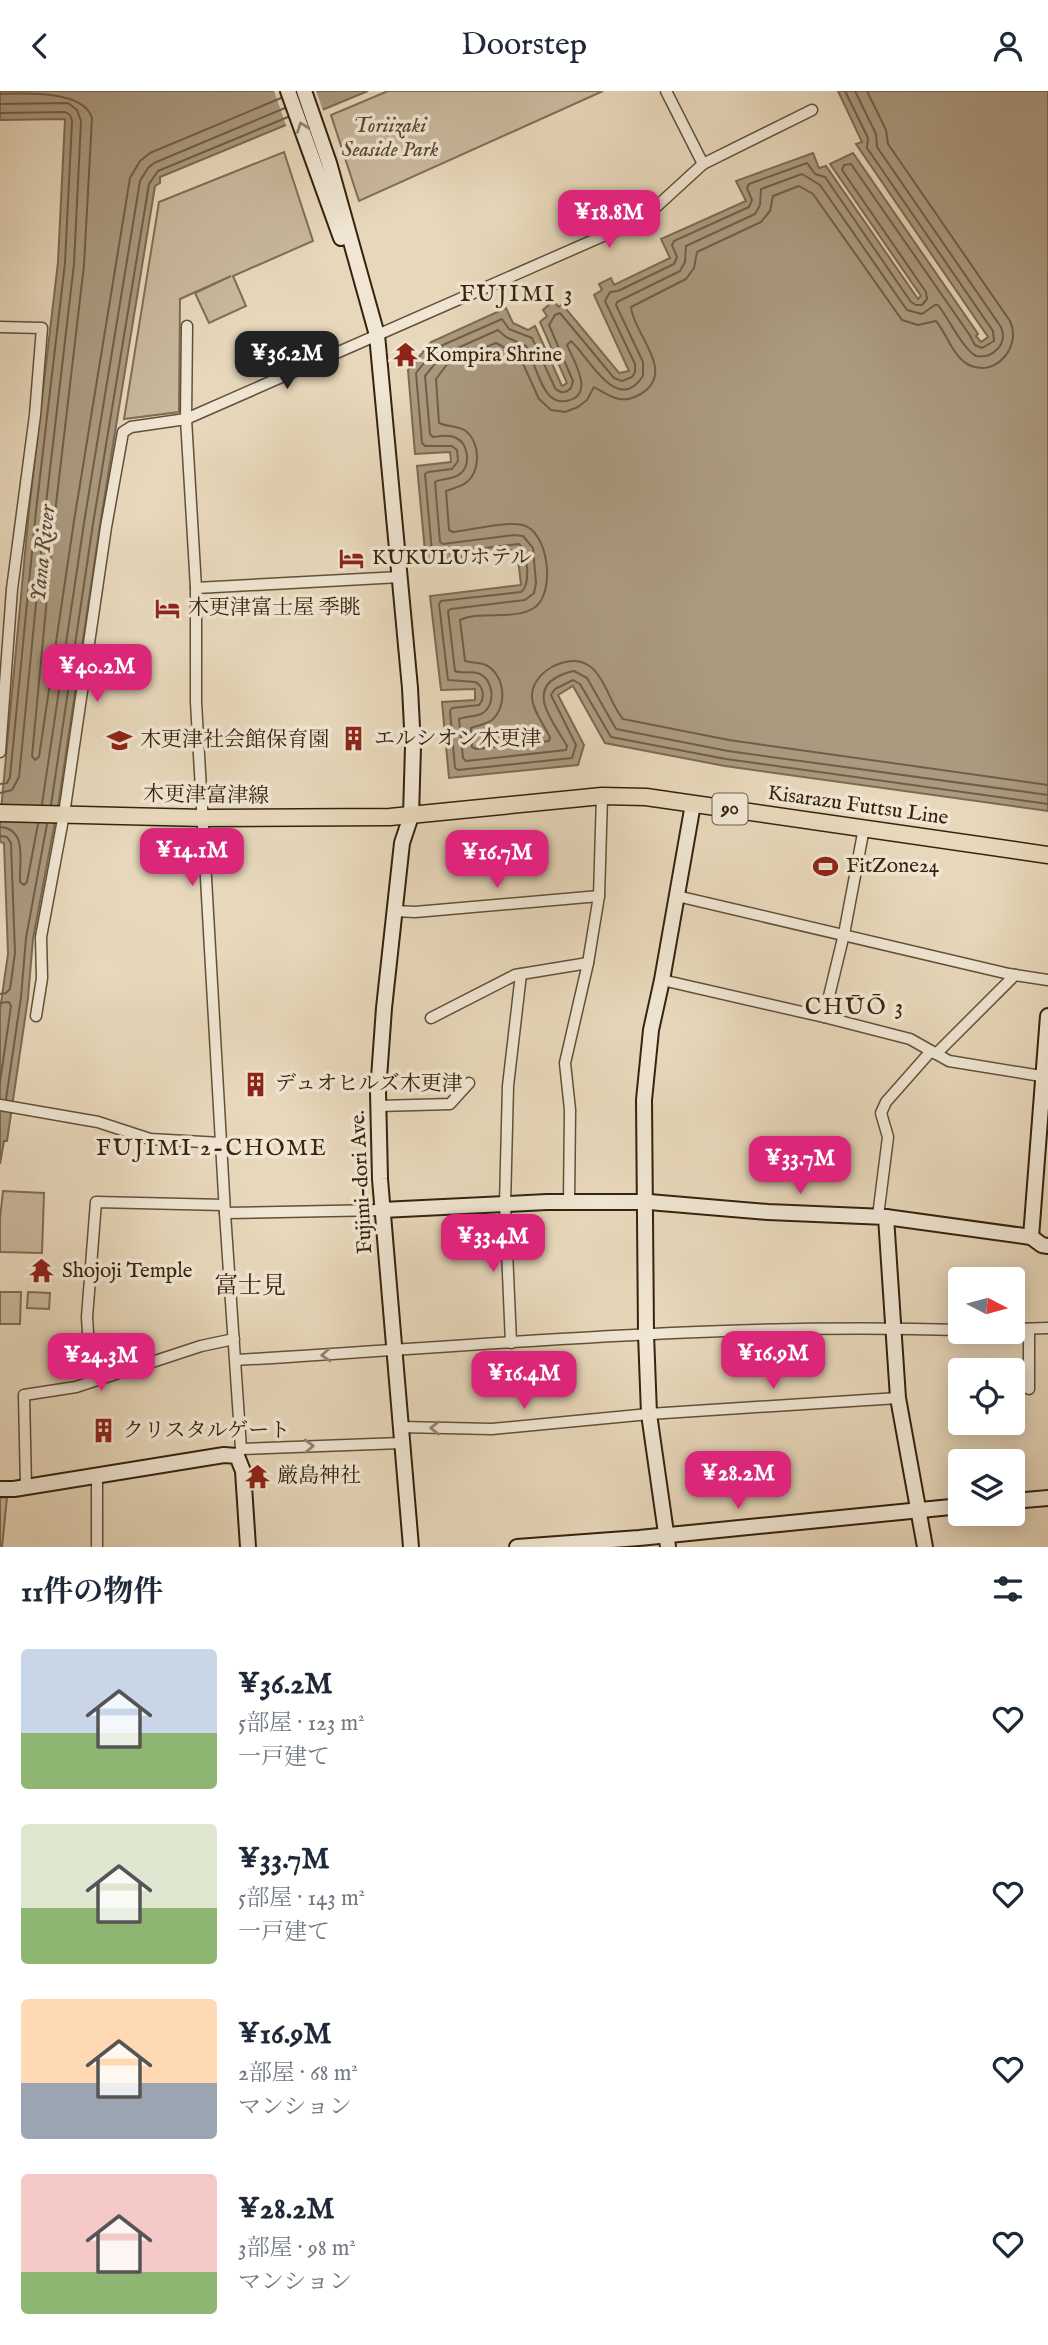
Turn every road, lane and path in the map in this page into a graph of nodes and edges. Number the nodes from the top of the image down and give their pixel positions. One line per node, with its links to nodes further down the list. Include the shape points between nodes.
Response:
1 (289, 91): 5 (street, one-way to 1)
2 (304, 91): 5 (street)
3 (666, 91): 6 (street)
4 (812, 110): 6 (street)
5 (322, 163): 9 (street, Fujimi-dori Ave.)
6 (703, 164): 9 (street, via 644,218)
7 (187, 326): 10 (street)
8 (0, 327): 14 (street, via 43,328)
9 (377, 335): 10 (street); 11 (street, Fujimi-dori Ave.)
10 (186, 419): 13 (street); 19 (street, via 123,432)
11 (400, 577): 13 (street); 20 (street, Fujimi-dori Ave., via 414,747)
12 (0, 588): 14 (street)
13 (196, 588): 21 (street)
14 (12, 589): 15 (street)
15 (0, 752)
16 (602, 796): 17 (main road, Kisarazu Futtsu Line / 90); 20 (main road, Kisarazu Futtsu Line / 90); 24 (street)
17 (693, 804): 22 (main road, Kisarazu Futtsu Line / 90); 25 (street)
18 (0, 813): 19 (main road, 木更津富津線 / 90)
19 (64, 814): 21 (main road, 木更津富津線 / 90); 33 (street, via 41,937 42,978)
20 (411, 816): 21 (main road, 木更津富津線 / 90); 26 (street, Fujimi-dori Ave., via 402,843)
21 (203, 818): 42 (street)
22 (864, 828): 23 (main road, Kisarazu Futtsu Line / 90); 27 (street)
23 (1048, 855)
24 (599, 896): 26 (street); 28 (street)
25 (677, 896): 27 (street); 31 (street)
26 (395, 911): 41 (street, Fujimi-dori Ave.)
27 (844, 935): 30 (street); 35 (street)
28 (588, 963): 29 (street); 43 (street, via 565,1063 570,1110)
29 (521, 974): 36 (street); 45 (street, via 508,1086)
30 (1015, 975): 32 (street); 37 (street)
31 (662, 980): 35 (street); 44 (street, via 650,1030 644,1100)
32 (1048, 980)
33 (36, 1016)
34 (1048, 1016): 38 (street)
35 (824, 1017): 37 (street, via 910,1039)
36 (431, 1018)
37 (933, 1053): 38 (street, via 949,1062); 48 (street, via 881,1113 888,1137)
38 (1046, 1077): 50 (street)
39 (469, 1083): 41 (street, via 450,1104)
40 (0, 1105): 42 (street, via 98,1122 150,1139)
41 (378, 1105): 47 (street, Fujimi-dori Ave.)
42 (221, 1143): 46 (street)
43 (569, 1201): 44 (street); 45 (street)
44 (643, 1202): 48 (street); 56 (street)
45 (505, 1204): 47 (street); 58 (street)
46 (224, 1209): 47 (street); 57 (street); 61 (street, via 96,1202 87,1317)
47 (382, 1210): 59 (street, Fujimi-dori Ave.)
48 (882, 1217): 50 (street); 52 (street)
49 (1048, 1234): 50 (street)
50 (1031, 1237): 51 (street)
51 (1048, 1246)
52 (892, 1328): 55 (street); 56 (street); 63 (street)
53 (1048, 1328): 54 (street)
54 (1029, 1329): 62 (street)
55 (948, 1330)
56 (646, 1334): 58 (street); 64 (street)
57 (234, 1339): 60 (street); 61 (street)
58 (511, 1343): 59 (street)
59 (394, 1351): 60 (street, one-way to 60); 65 (street, Fujimi-dori Ave.)
60 (236, 1360): 67 (street)
61 (91, 1380): 69 (street, via 76,1387 24,1395)
62 (1029, 1389)
63 (898, 1398): 64 (street); 74 (street)
64 (649, 1414): 65 (street, one-way to 65, via 492,1429); 75 (street)
65 (400, 1427): 66 (street, Fujimi-dori Ave.)
66 (401, 1443): 67 (street, one-way to 66); 78 (street, Fujimi-dori Ave.)
67 (239, 1453): 68 (street); 77 (street)
68 (97, 1477): 69 (street); 76 (street)
69 (26, 1488): 70 (street)
70 (0, 1489)
71 (1048, 1498): 72 (street)
72 (1025, 1500)
73 (948, 1507): 74 (street)
74 (918, 1510): 75 (street); 80 (street)
75 (667, 1541): 79 (street)
76 (97, 1547)
77 (248, 1547)
78 (411, 1547)
79 (517, 1547)
80 (925, 1547)

